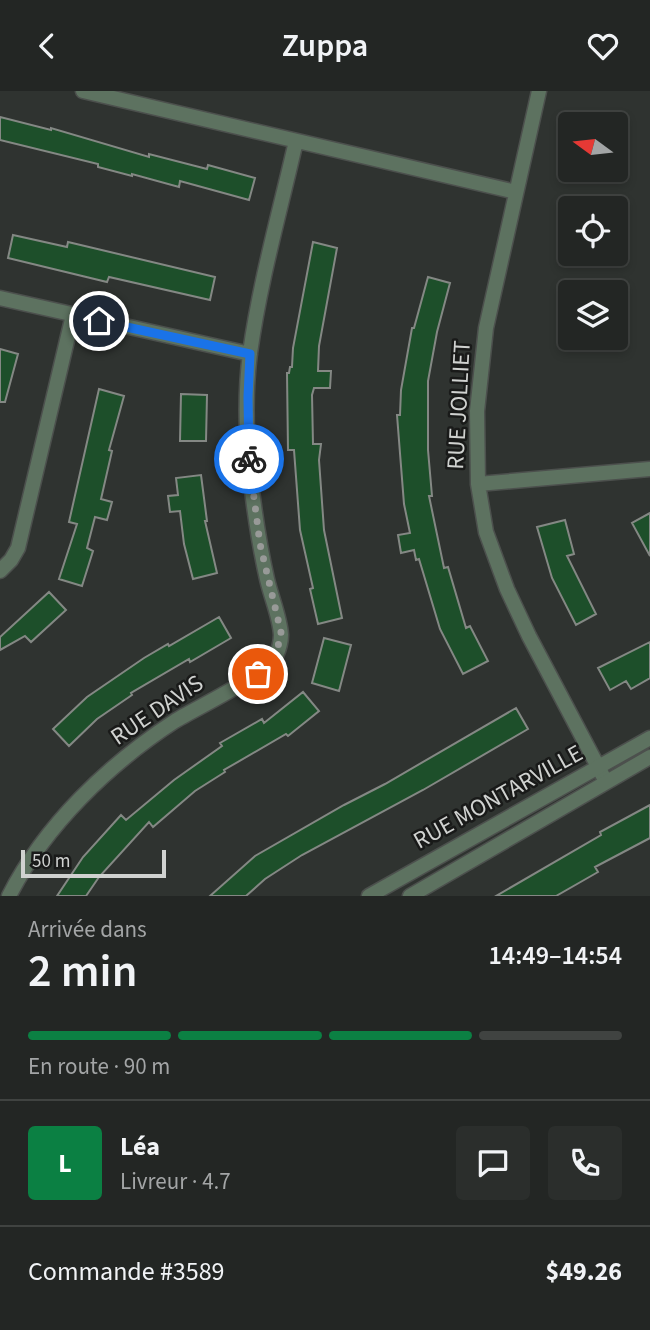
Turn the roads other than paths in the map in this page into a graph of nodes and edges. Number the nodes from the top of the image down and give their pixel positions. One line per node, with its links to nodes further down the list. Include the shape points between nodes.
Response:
1 (83, 91): 3 (street)
2 (539, 91): 4 (street, RUE JOLLIET)
3 (296, 141): 4 (street); 7 (street, RUE DAVIS)
4 (516, 192): 9 (street, RUE JOLLIET, via 481,356 475,436)
5 (0, 298): 6 (street)
6 (73, 315): 7 (street); 10 (street, via 18,548)
7 (250, 354): 15 (street, RUE DAVIS, via 250,471 262,556 281,632 278,651 263,671 174,722 102,779 48,838)
8 (650, 469): 9 (street)
9 (478, 484): 13 (street, RUE JOLLIET, via 486,532 507,589)
10 (0, 571)
11 (650, 738): 13 (street, RUE MONTARVILLE)
12 (650, 757): 14 (street, RUE MONTARVILLE)
13 (598, 767): 14 (street, RUE JOLLIET); 16 (street, RUE MONTARVILLE)
14 (607, 782): 17 (street, RUE MONTARVILLE)
15 (9, 896)
16 (369, 896)
17 (410, 896)

